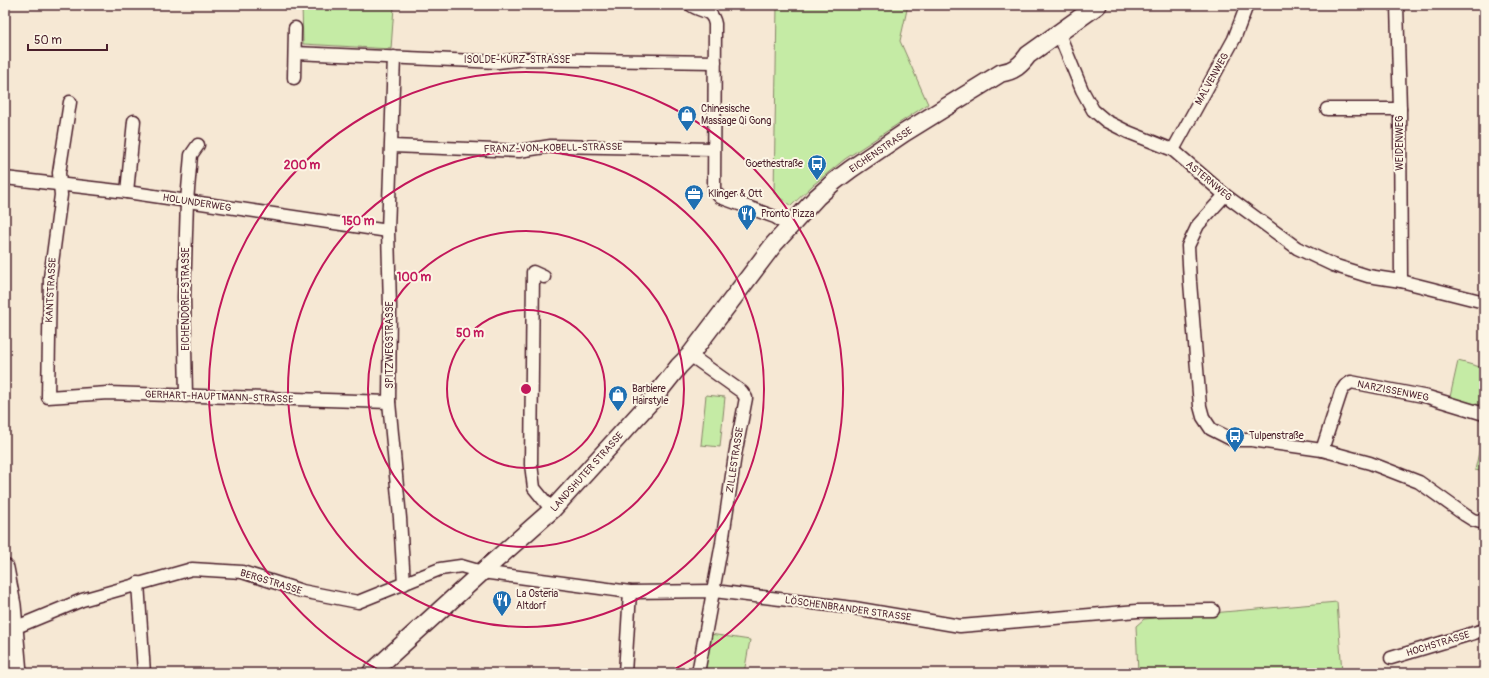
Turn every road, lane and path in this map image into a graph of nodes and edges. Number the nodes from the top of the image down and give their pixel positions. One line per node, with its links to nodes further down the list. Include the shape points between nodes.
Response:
1 (692, 5): 9 (street, via 708,12 714,18)
2 (1098, 5): 6 (street, EICHENSTRASSE)
3 (1247, 5): 18 (street, MALVENWEG, via 1234,40)
4 (1397, 5): 12 (street, WEIDENWEG)
5 (295, 28): 7 (street)
6 (1059, 34): 18 (street, ASTERNWEG, via 1093,110 1111,124); 24 (street, EICHENSTRASSE, via 1028,55 1021,65 1001,73 845,173)
7 (295, 53): 8 (street, ISOLDE-KURZ-STRASSE); 10 (street)
8 (394, 57): 9 (street, ISOLDE-KURZ-STRASSE, via 498,62 524,59); 16 (street, SPITZWEGSTRASSE)
9 (715, 62): 17 (street)
10 (294, 78)
11 (70, 102): 20 (street, KANTSTRASSE, via 59,173)
12 (1400, 109): 13 (street); 28 (street, WEIDENWEG)
13 (1327, 110)
14 (134, 121): 21 (street)
15 (198, 145): 23 (street, EICHENDORFFSTRASSE, via 191,155)
16 (392, 146): 17 (street, FRANZ-VON-KOBELL-STRASSE, via 519,151 551,146); 25 (street, SPITZWEGSTRASSE)
17 (714, 149): 24 (street, via 714,192 720,197 776,217)
18 (1173, 150): 22 (street, ASTERNWEG)
19 (5, 178): 20 (street, HOLUNDERWEG)
20 (60, 184): 21 (street, HOLUNDERWEG); 32 (street, KANTSTRASSE, via 61,195 50,278)
21 (127, 192): 23 (street, HOLUNDERWEG)
22 (1225, 195): 28 (street, ASTERNWEG, via 1297,248 1333,265 1368,276); 35 (street, via 1198,226 1188,246 1200,406 1203,417 1211,429 1233,440 1252,440)
23 (187, 201): 25 (street, HOLUNDERWEG); 31 (street, EICHENDORFFSTRASSE, via 184,297)
24 (789, 226): 26 (street, EICHENSTRASSE)
25 (388, 231): 33 (street, SPITZWEGSTRASSE)
26 (774, 244): 30 (street, LANDSHUTER STRASSE)
27 (544, 277): 36 (street, via 533,272 531,464 534,488)
28 (1401, 281): 29 (street, ASTERNWEG)
29 (1484, 302)
30 (690, 355): 36 (street, LANDSHUTER STRASSE); 42 (street, ZILLESTRASSE, via 742,392 746,398)
31 (186, 396): 32 (street, GERHART-HAUPTMANN-STRASSE, via 108,393); 33 (street, GERHART-HAUPTMANN-STRASSE)
32 (48, 397)
33 (389, 402): 41 (street, SPITZWEGSTRASSE)
34 (1484, 414): 35 (street, NARZISSENWEG, via 1428,397 1351,382 1341,392)
35 (1322, 450): 37 (street, via 1370,463 1419,482 1465,516)
36 (552, 510): 39 (street, LANDSHUTER STRASSE)
37 (1484, 523)
38 (5, 568): 45 (street)
39 (482, 572): 41 (street, BERGSTRASSE, via 461,566 440,569); 43 (street, LÖSCHENBRANDER STRASSE); 50 (street, LANDSHUTER STRASSE)
40 (138, 583): 41 (street, BERGSTRASSE, via 192,569 242,572 302,591 358,602); 45 (street, BERGSTRASSE, via 82,600); 49 (street)
41 (404, 584)
42 (714, 591): 43 (street, LÖSCHENBRANDER STRASSE); 44 (street, LÖSCHENBRANDER STRASSE, via 854,608 960,626 1137,611); 52 (street)
43 (630, 592): 51 (street)
44 (1214, 610)
45 (14, 628): 48 (street)
46 (1484, 630): 47 (street, HOCHSTRASSE)
47 (1391, 658)
48 (18, 673)
49 (144, 673)
50 (371, 673)
51 (625, 673)
52 (698, 673)

